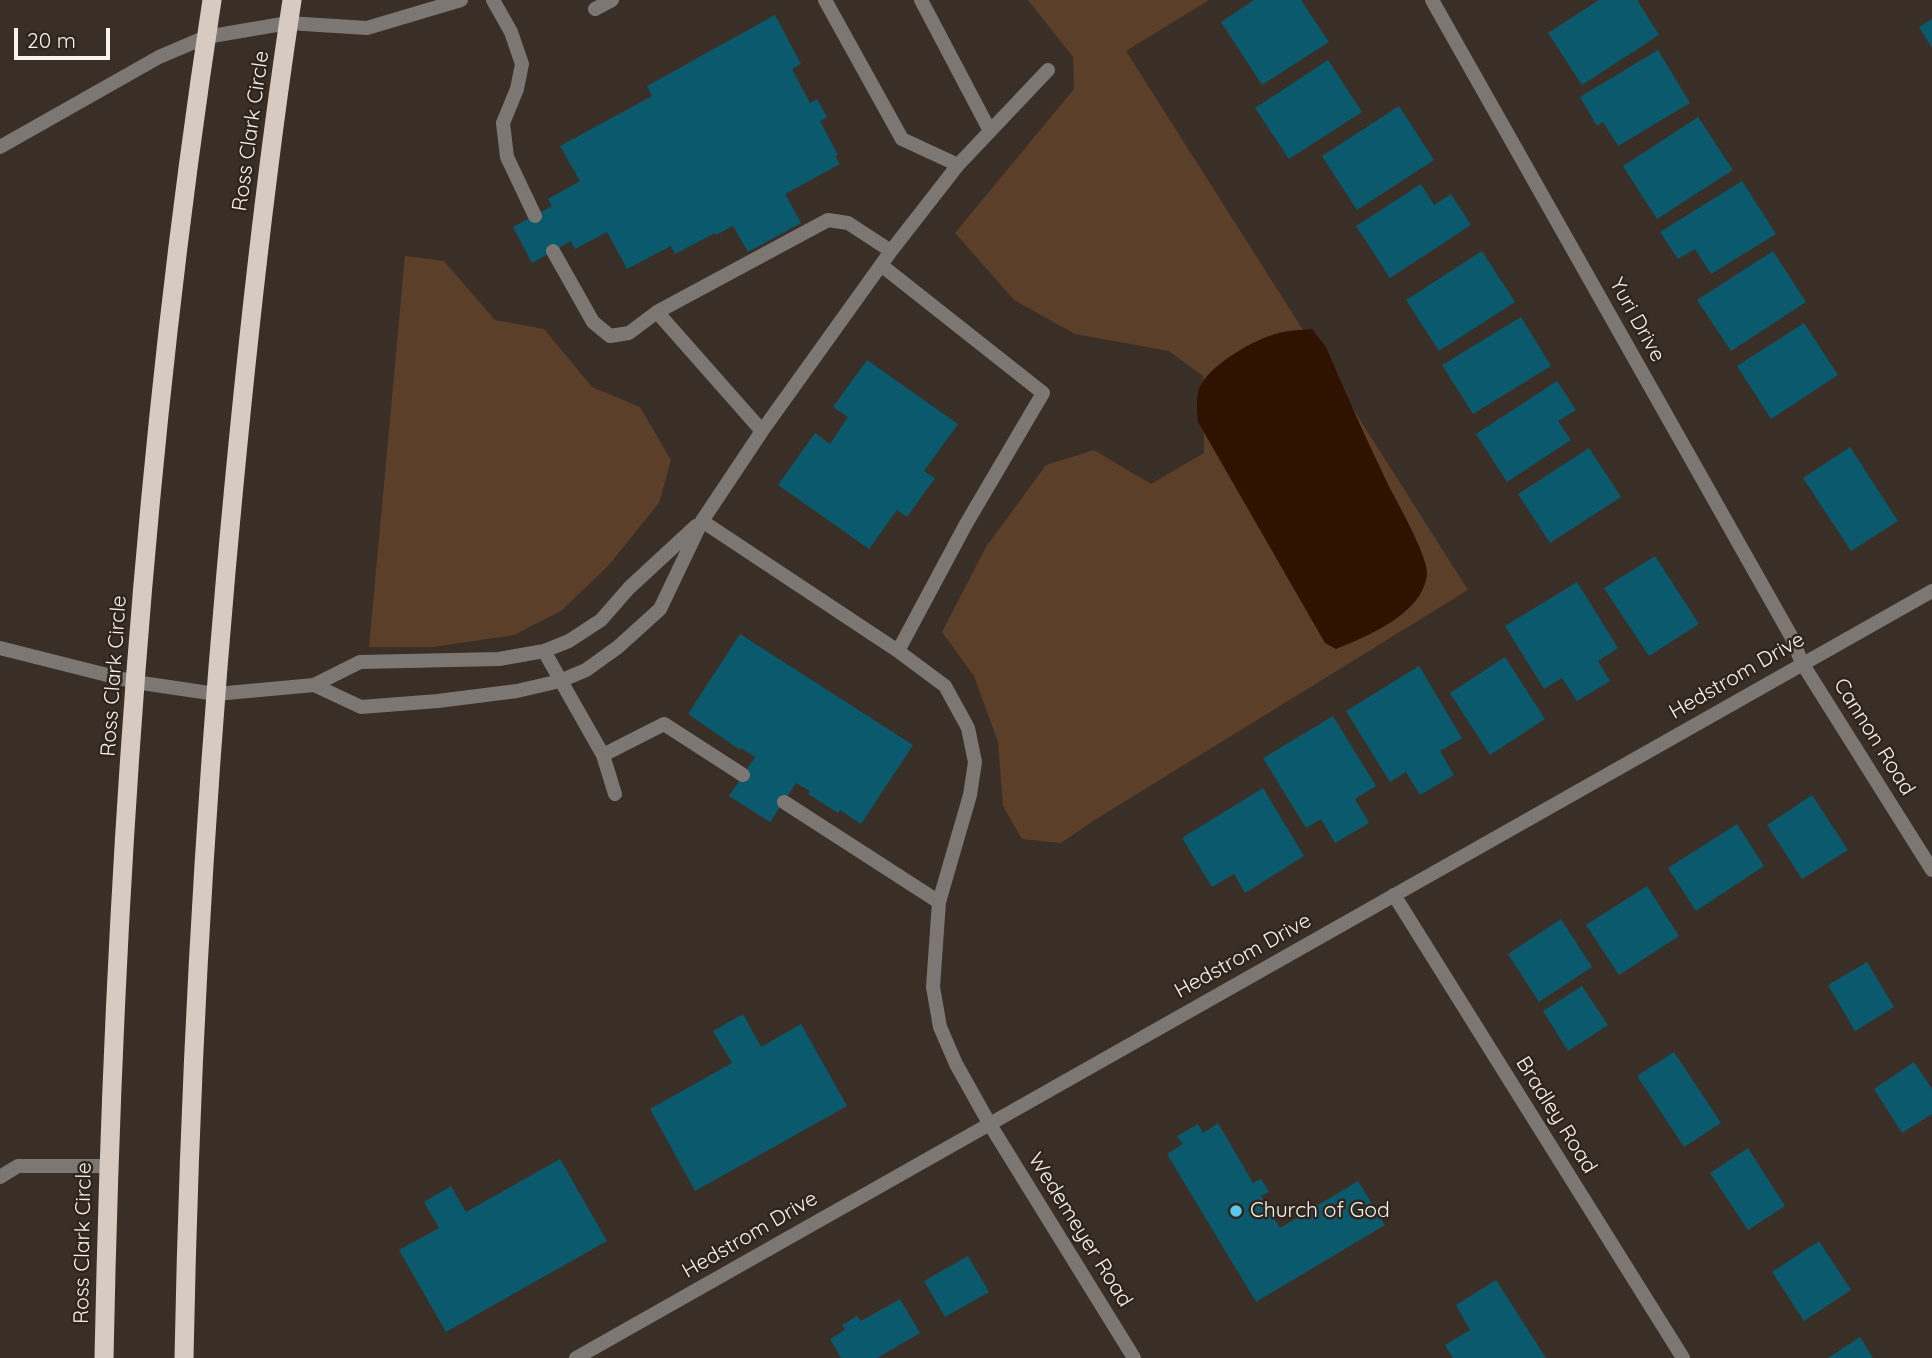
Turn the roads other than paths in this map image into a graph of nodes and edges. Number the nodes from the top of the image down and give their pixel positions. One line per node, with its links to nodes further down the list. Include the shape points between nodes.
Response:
1 (212, 0): 11 (highway, Ross Clark Circle)
2 (292, 0): 10 (highway, Ross Clark Circle)
3 (461, 0): 10 (street, via 367,28)
4 (492, 0): 16 (street, via 511,32 522,64 503,123 507,156)
5 (612, 0): 9 (street)
6 (825, 0): 15 (street, via 902,139)
7 (921, 0): 13 (street)
8 (1432, 0): 27 (street, Yuri Drive, via 1791,636)
9 (595, 9)
10 (288, 23): 11 (street); 31 (highway, Ross Clark Circle, via 256,263)
11 (206, 37): 14 (street, via 159,57); 29 (highway, Ross Clark Circle, via 176,256)
12 (1048, 70): 13 (street)
13 (990, 131): 15 (street)
14 (0, 147)
15 (958, 165): 18 (street)
16 (534, 216)
17 (553, 251): 20 (street, via 593,321 610,336 629,333)
18 (891, 251): 19 (street); 20 (street, via 848,223 828,220)
19 (881, 265): 21 (street); 26 (street, via 1043,393)
20 (657, 312): 21 (street)
21 (762, 431): 22 (street)
22 (702, 521): 25 (street, via 601,620); 26 (street, Wedemeyer Road); 28 (street, via 660,609 618,647 586,670)
23 (1932, 591): 27 (street, Hedstrom Drive)
24 (0, 648): 29 (street)
25 (544, 651): 28 (street); 30 (street, via 499,659 360,662)
26 (898, 651): 38 (street, Wedemeyer Road, via 944,686 968,728 975,762)
27 (1802, 663): 36 (street, Cannon Road); 37 (street, Hedstrom Drive)
28 (560, 681): 30 (street, via 490,694 361,707); 32 (street)
29 (135, 682): 31 (street); 40 (highway, Ross Clark Circle)
30 (314, 685): 31 (street)
31 (216, 694): 43 (highway, Ross Clark Circle, via 189,1136)
32 (603, 755): 33 (street, via 664,724); 34 (street)
33 (743, 775)
34 (615, 794)
35 (784, 802): 38 (street)
36 (1932, 870)
37 (1394, 895): 39 (street, Hedstrom Drive); 46 (street, Bradley Road)
38 (939, 902): 39 (street, Wedemeyer Road, via 933,987 940,1027)
39 (989, 1123): 44 (street, Hedstrom Drive); 45 (street, Wedemeyer Road)
40 (107, 1167): 41 (street, via 18,1167); 42 (highway, Ross Clark Circle)
41 (0, 1177)
42 (104, 1358)
43 (184, 1358)
44 (576, 1358)
45 (1134, 1358)
46 (1683, 1358)

